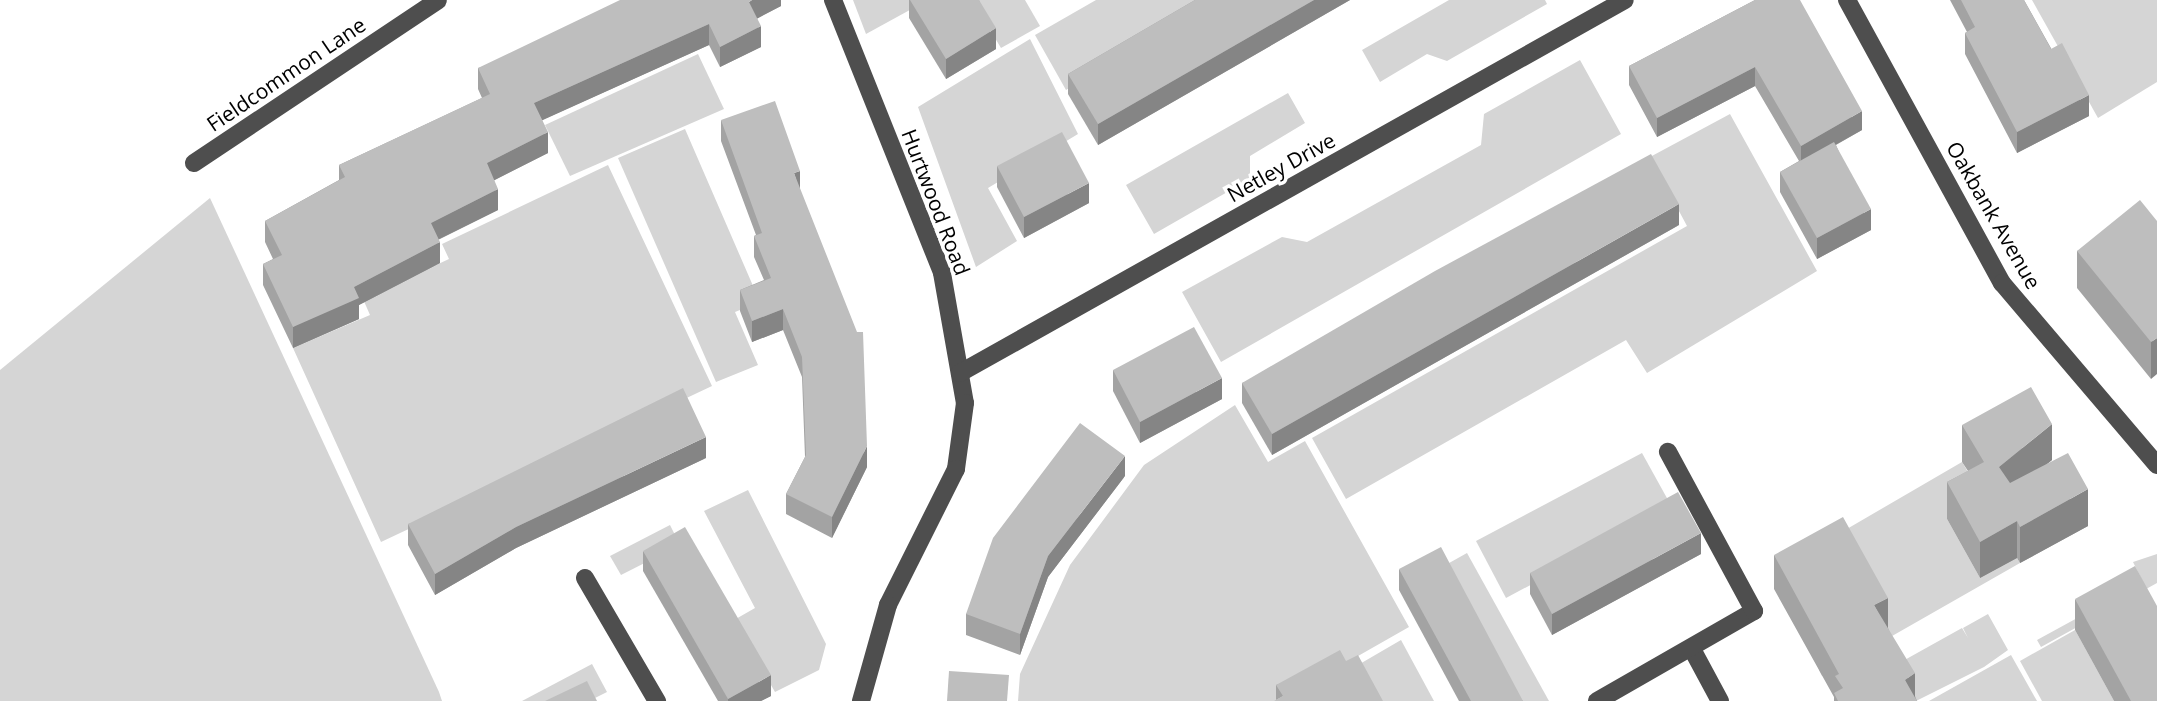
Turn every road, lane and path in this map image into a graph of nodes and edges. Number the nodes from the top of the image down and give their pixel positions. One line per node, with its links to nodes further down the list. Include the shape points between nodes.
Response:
1 (438, 0): 5 (street, Fieldcommon Lane)
2 (833, 0): 6 (street, Hurtwood Road, via 942,273)
3 (1625, 0): 6 (street, Netley Drive)
4 (1847, 0): 8 (street, Oakbank Avenue, via 2002,283)
5 (194, 163)
6 (960, 373): 12 (street, Hurtwood Road, via 965,403 956,469 888,605)
7 (1668, 452): 10 (street, via 1754,611)
8 (2157, 465)
9 (585, 578): 11 (street)
10 (1692, 649): 13 (street); 14 (street)
11 (657, 701)
12 (861, 701)
13 (1597, 701)
14 (1720, 701)

